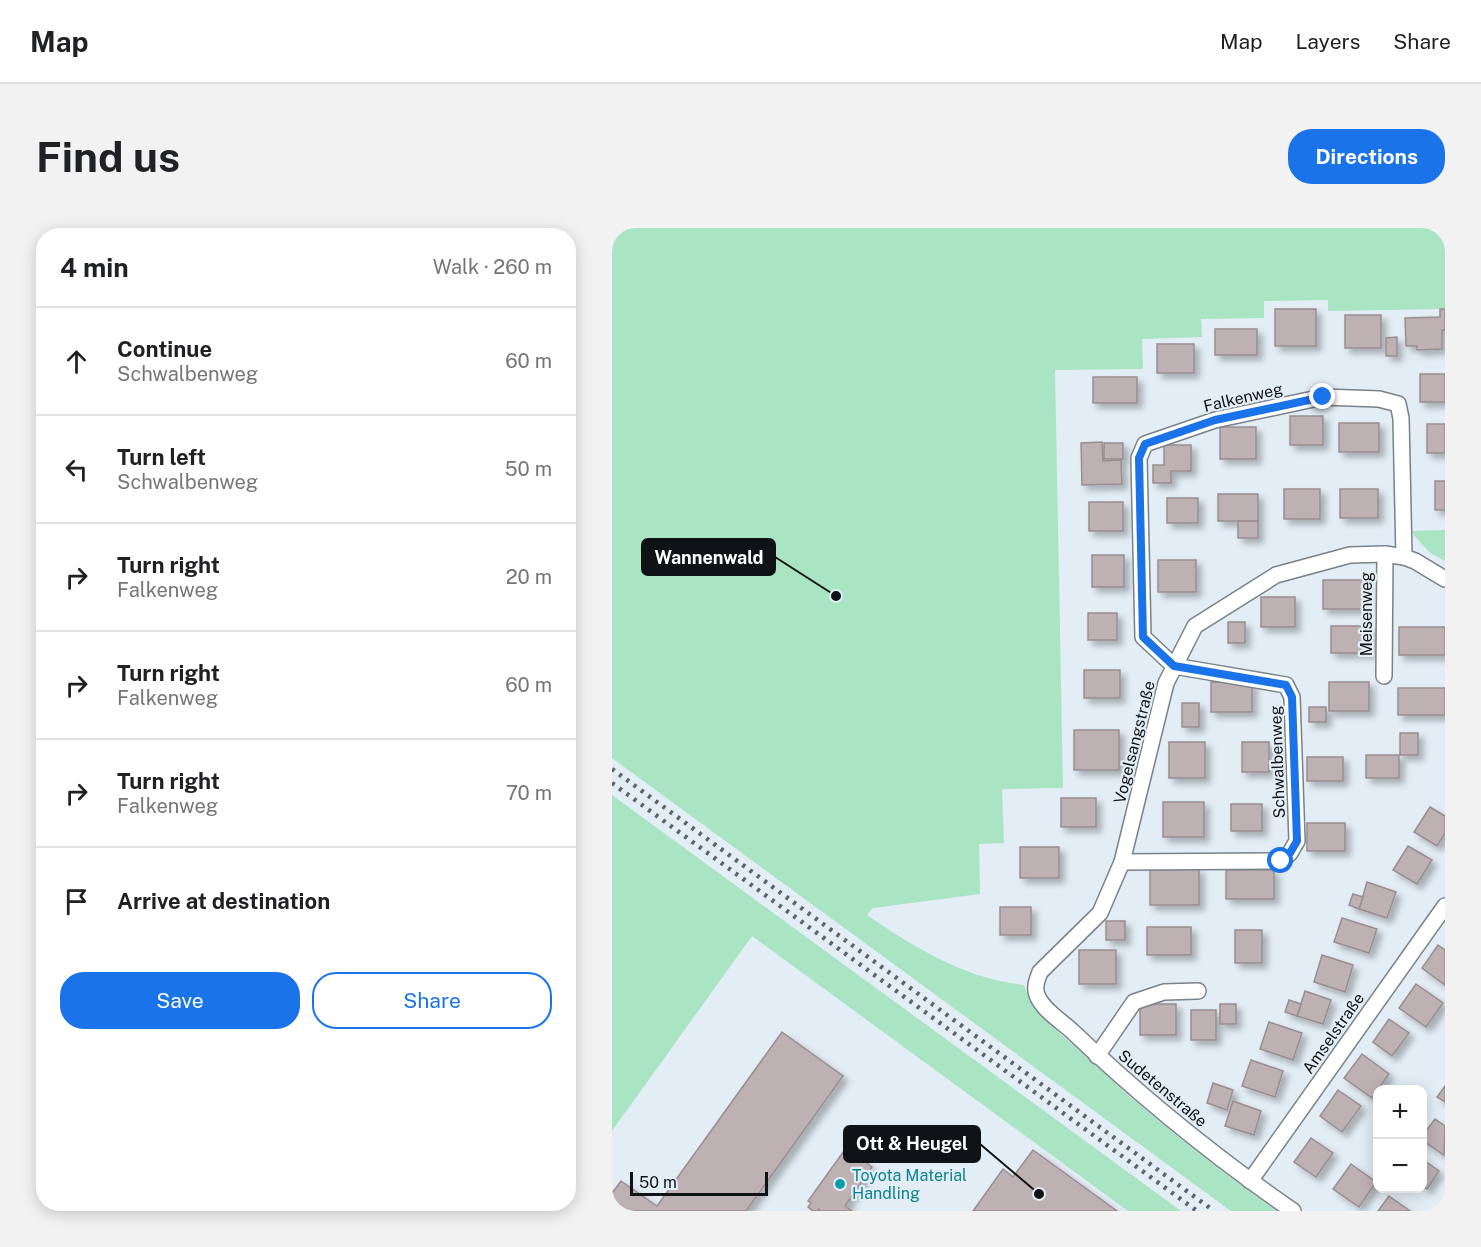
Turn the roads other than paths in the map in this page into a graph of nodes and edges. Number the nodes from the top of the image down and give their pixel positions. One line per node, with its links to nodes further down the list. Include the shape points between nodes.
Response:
1 (1385, 554): 2 (street, Vogelsangstraße); 4 (street, Vogelsangstraße, via 1350,555 1276,575 1195,626); 5 (street, Meisenweg)
2 (1410, 559): 3 (street); 4 (street, Falkenweg, via 1398,404 1378,399 1323,397 1215,420 1145,444 1139,458 1143,637)
3 (1445, 579)
4 (1174, 666): 6 (street, Vogelsangstraße, via 1166,683); 6 (street, Schwalbenweg, via 1286,685 1292,697 1297,841 1281,861)
5 (1384, 676)
6 (1122, 862): 8 (street, Vogelsangstraße, via 1100,913)
7 (1445, 906): 11 (street, Amselstraße)
8 (1040, 972): 10 (street, Sudetenstraße, via 1037,996)
9 (1197, 991): 10 (street, via 1164,992 1134,1002)
10 (1097, 1056): 11 (street, Sudetenstraße, via 1169,1119)
11 (1250, 1181): 12 (street, Sudetenstraße)
12 (1293, 1211)

